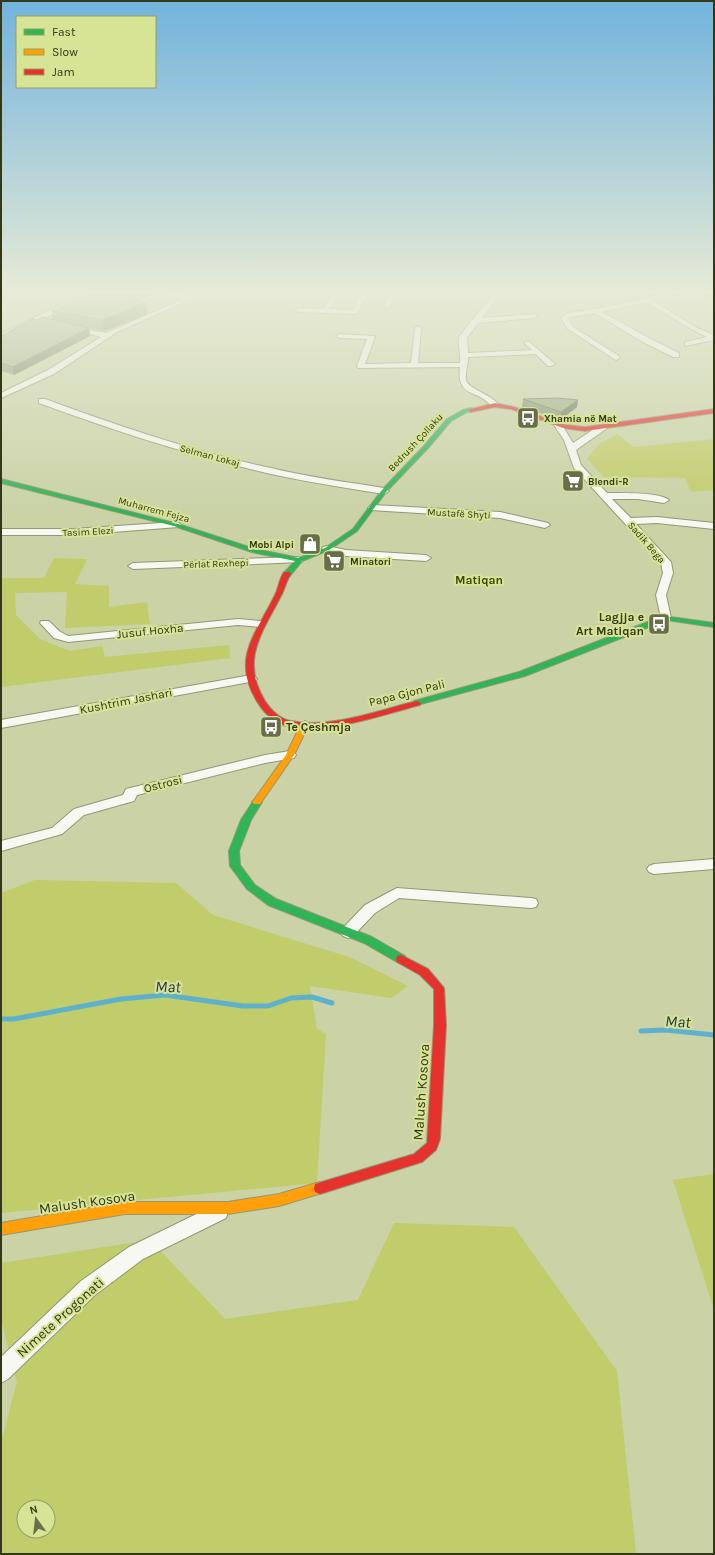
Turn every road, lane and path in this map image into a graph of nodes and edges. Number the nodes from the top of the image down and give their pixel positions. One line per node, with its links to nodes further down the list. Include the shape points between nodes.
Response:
1 (60, 367): 3 (street)
2 (464, 367): 5 (street, via 464,385 492,400)
3 (1, 396)
4 (42, 401): 11 (street, Selman Lokaj, via 100,422 224,460)
5 (495, 405): 7 (street, Bedrush Çollaku, via 512,408); 11 (street, Bedrush Çollaku, via 465,411 449,420)
6 (714, 411): 8 (street, Bedrush Çollaku)
7 (558, 425): 8 (street, Bedrush Çollaku, via 574,428); 9 (street, Sadik Bega)
8 (603, 427): 9 (street, via 580,440)
9 (572, 449): 12 (street, Sadik Bega, via 577,466)
10 (1, 481): 16 (street, Muharrem Fejza)
11 (384, 491): 14 (street, Bedrush Çollaku)
12 (606, 496): 13 (street, via 638,496); 15 (street, Sadik Bega)
13 (664, 500)
14 (373, 508): 17 (street, Mustafë Shyti, via 500,515); 20 (street, Bedrush Çollaku, via 355,530)
15 (630, 521): 18 (street, via 657,520); 24 (street, Sadik Bega, via 666,562 668,573 661,596)
16 (176, 525): 19 (street, Tasim Elezi, via 73,532); 22 (street, Muharrem Fejza, via 254,551)
17 (545, 525)
18 (714, 526)
19 (1, 532)
20 (327, 549): 21 (street, via 346,553); 22 (street, Bedrush Çollaku)
21 (426, 558)
22 (300, 560): 23 (street, Përlat Rexhepi); 26 (street, Papa Gjon Pali, via 285,576 280,592)
23 (133, 566)
24 (666, 618): 27 (street, Papa Gjon Pali); 30 (street, Papa Gjon Pali, via 522,674 454,694 355,719 328,724)
25 (45, 623): 26 (street, Jusuf Hoxha, via 57,636 68,639 238,622)
26 (261, 624): 28 (street, Papa Gjon Pali, via 249,661)
27 (714, 625)
28 (251, 679): 29 (street, Kushtrim Jashari); 30 (street, Papa Gjon Pali, via 257,696 272,716 291,724)
29 (1, 724)
30 (305, 724): 31 (street, Malush Kosova)
31 (290, 755): 32 (street, Ostrosi, via 131,792 128,798 79,812 57,832); 36 (street, Malush Kosova, via 246,820 234,851 236,866 251,887 272,902)
32 (1, 846)
33 (714, 864): 34 (street)
34 (654, 870)
35 (531, 904): 36 (street, via 397,893 370,909)
36 (348, 932): 37 (street, Malush Kosova, via 368,940 424,972 439,988 440,1025 432,1146 418,1158 389,1168 279,1200)
37 (228, 1208): 38 (street, Malush Kosova, via 125,1208); 39 (street, Nimete Progonati, via 130,1258 88,1288)
38 (1, 1229)
39 (1, 1372)

